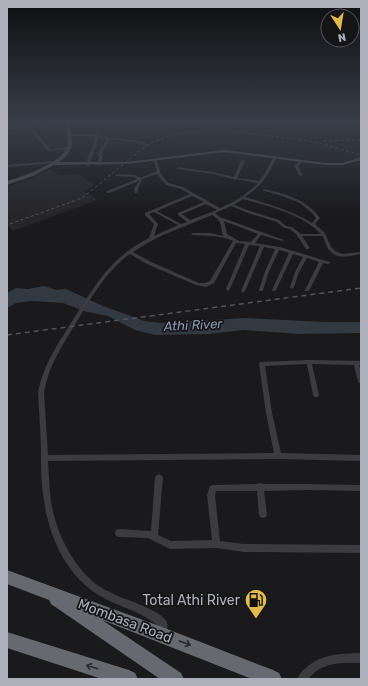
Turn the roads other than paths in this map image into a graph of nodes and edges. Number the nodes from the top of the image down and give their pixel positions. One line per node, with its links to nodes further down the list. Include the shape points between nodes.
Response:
1 (64, 153): 11 (street)
2 (91, 153): 13 (street)
3 (100, 153): 12 (street)
4 (204, 153): 8 (street)
5 (237, 153): 6 (street)
6 (275, 157): 10 (street); 21 (street)
7 (361, 158): 10 (street, via 338,164)
8 (155, 160): 12 (street); 16 (street)
9 (243, 161): 19 (street)
10 (301, 162): 18 (street, via 296,166)
11 (53, 163): 13 (street); 14 (street); 22 (street, via 34,174)
12 (98, 164): 13 (street)
13 (88, 165)
14 (7, 166)
15 (178, 168): 19 (street)
16 (158, 172): 20 (street); 26 (street, via 168,184)
17 (117, 175): 20 (street, via 135,176)
18 (301, 175)
19 (235, 179): 21 (street)
20 (141, 180): 24 (street); 25 (street)
21 (261, 182): 27 (street)
22 (7, 183)
23 (264, 190): 37 (street, via 290,198 311,209 318,218)
24 (108, 192)
25 (136, 192)
26 (193, 194): 28 (street); 31 (street)
27 (243, 198): 29 (street); 37 (street, via 292,213)
28 (207, 202): 30 (street); 33 (street)
29 (231, 205): 30 (street); 41 (street, via 276,220)
30 (220, 210): 32 (street)
31 (155, 211): 35 (street); 44 (street, via 146,214 156,224)
32 (212, 213): 34 (street); 36 (street)
33 (180, 214): 35 (street); 36 (street)
34 (219, 218): 39 (street); 43 (street, via 224,223)
35 (169, 219): 38 (street)
36 (190, 222): 38 (street)
37 (312, 225): 42 (street)
38 (182, 226): 44 (street)
39 (260, 233): 45 (street); 47 (street)
40 (193, 234): 43 (street)
41 (300, 235): 42 (street); 50 (street)
42 (324, 235): 53 (street, via 335,254)
43 (228, 238): 46 (street)
44 (151, 240): 51 (street)
45 (282, 240)
46 (235, 241): 47 (street); 51 (street, via 213,280 206,285 198,284)
47 (251, 243): 48 (street); 58 (street)
48 (263, 245): 49 (street); 62 (street)
49 (278, 248): 52 (street); 59 (street)
50 (308, 248)
51 (130, 252): 68 (street, via 109,270 47,368 41,392)
52 (292, 252): 54 (street); 60 (street)
53 (361, 253)
54 (306, 256): 55 (street); 57 (street)
55 (322, 261): 56 (street); 61 (street)
56 (328, 263)
57 (292, 287)
58 (228, 289)
59 (261, 290)
60 (274, 290)
61 (307, 290)
62 (243, 292)
63 (309, 362): 64 (street); 66 (street); 67 (street, via 268,363 262,366)
64 (358, 363): 65 (street)
65 (361, 381)
66 (316, 395)
67 (278, 456): 68 (street); 69 (street)
68 (44, 458): 80 (street, via 50,513 72,564 82,578 107,596 156,618 163,624)
69 (361, 458)
70 (159, 477): 75 (street)
71 (260, 486): 72 (street); 73 (street); 76 (street, via 213,488)
72 (361, 489)
73 (263, 514)
74 (119, 533): 75 (street)
75 (154, 536): 76 (street, via 170,545)
76 (216, 544): 77 (street, via 244,548)
77 (361, 549)
78 (12, 578): 79 (highway, Mombasa Road)
79 (40, 589): 80 (highway, Mombasa Road); 84 (highway)
80 (162, 635): 85 (highway, Mombasa Road, one-way to 85)
81 (7, 640): 83 (highway, one-way to 81)
82 (361, 658): 86 (street, via 330,659 316,665)
83 (129, 679)
84 (175, 679)
85 (273, 679)
86 (302, 679)

